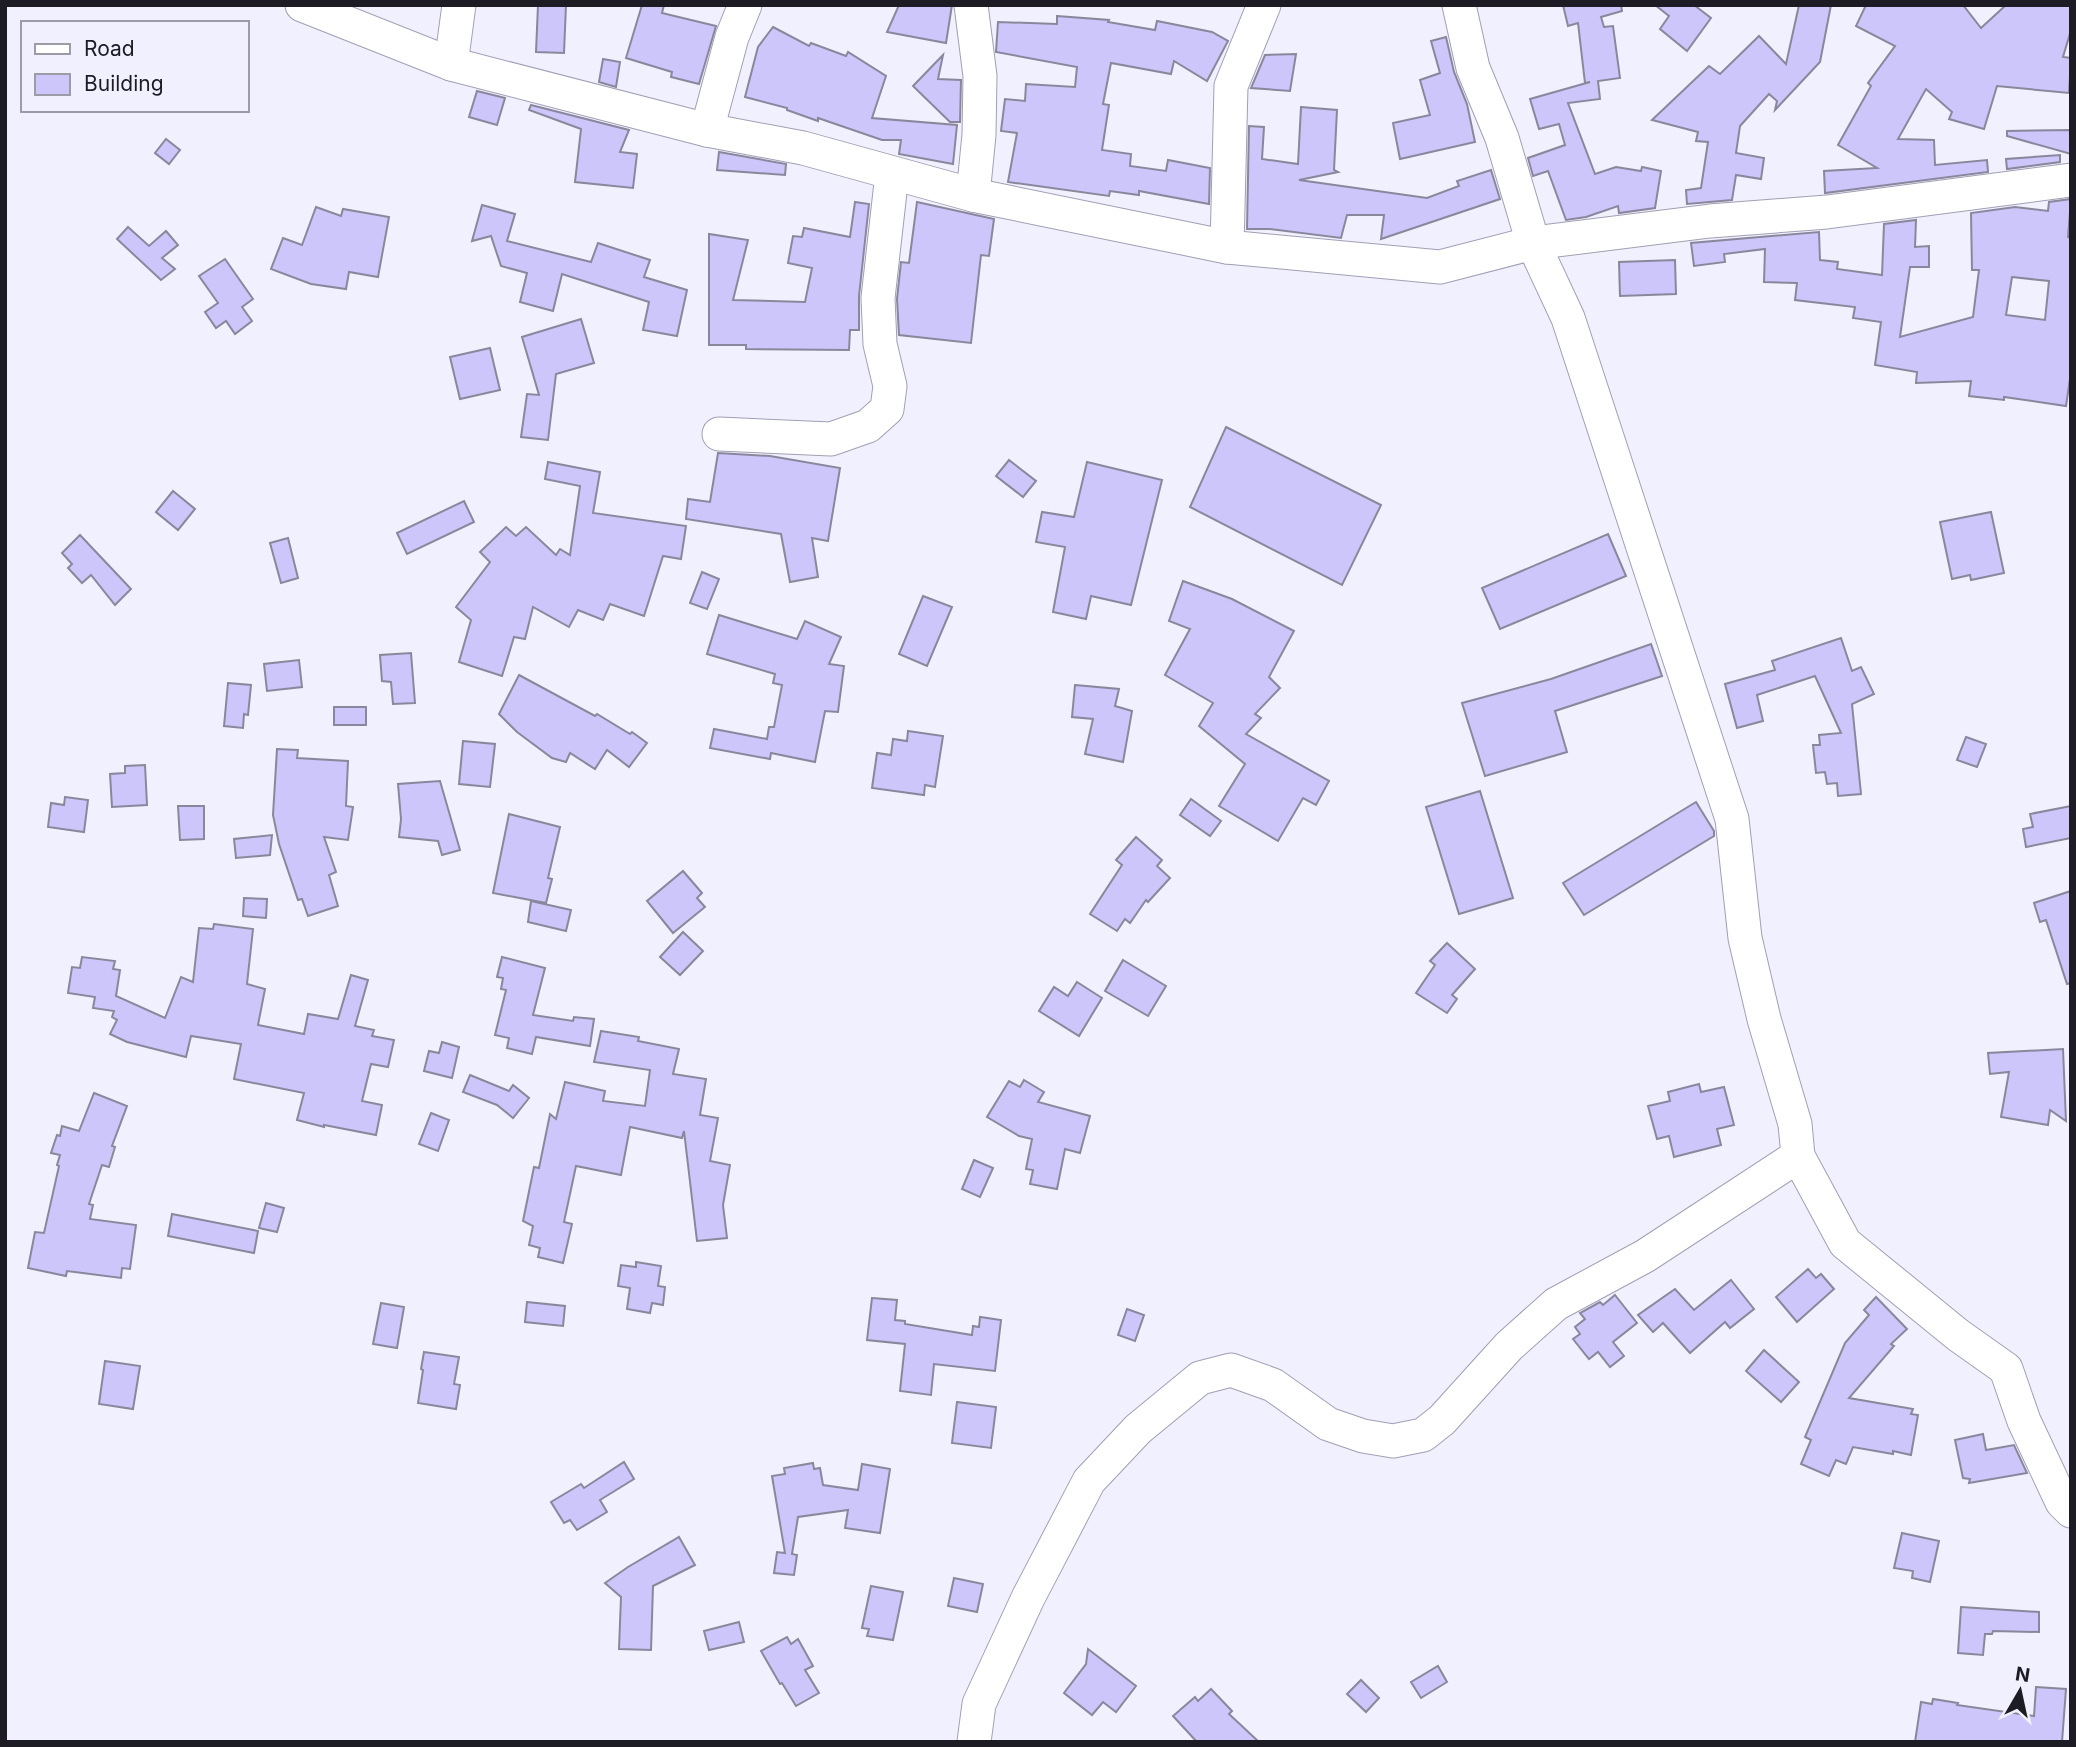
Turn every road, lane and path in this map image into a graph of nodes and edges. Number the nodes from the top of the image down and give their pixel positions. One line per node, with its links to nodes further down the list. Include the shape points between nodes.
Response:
1 (302, 5): 7 (street)
2 (459, 5): 7 (street)
3 (744, 5): 8 (street)
4 (971, 5): 11 (street, via 980,76)
5 (1264, 5): 13 (street, via 1231,86)
6 (1459, 5): 12 (street, via 1474,68 1502,138)
7 (451, 64): 8 (street)
8 (707, 130): 9 (street, via 803,148)
9 (892, 174): 11 (street); 14 (street, via 878,298 880,344 890,386 887,409 868,426 831,439)
10 (2071, 180): 12 (street)
11 (972, 195): 13 (street)
12 (1532, 243): 13 (street, via 1440,268); 15 (street, via 1568,318 1732,819 1745,938 1795,1124)
13 (1227, 247)
14 (719, 434)
15 (1798, 1156): 16 (street, via 1845,1243 2006,1369 2024,1421 2062,1502); 17 (street, via 1645,1256 1556,1304 1423,1434 1393,1441 1363,1436 1328,1424 1273,1385 1231,1370 1200,1378 1138,1429 1089,1481 979,1704)
16 (2071, 1511)
17 (974, 1742)

